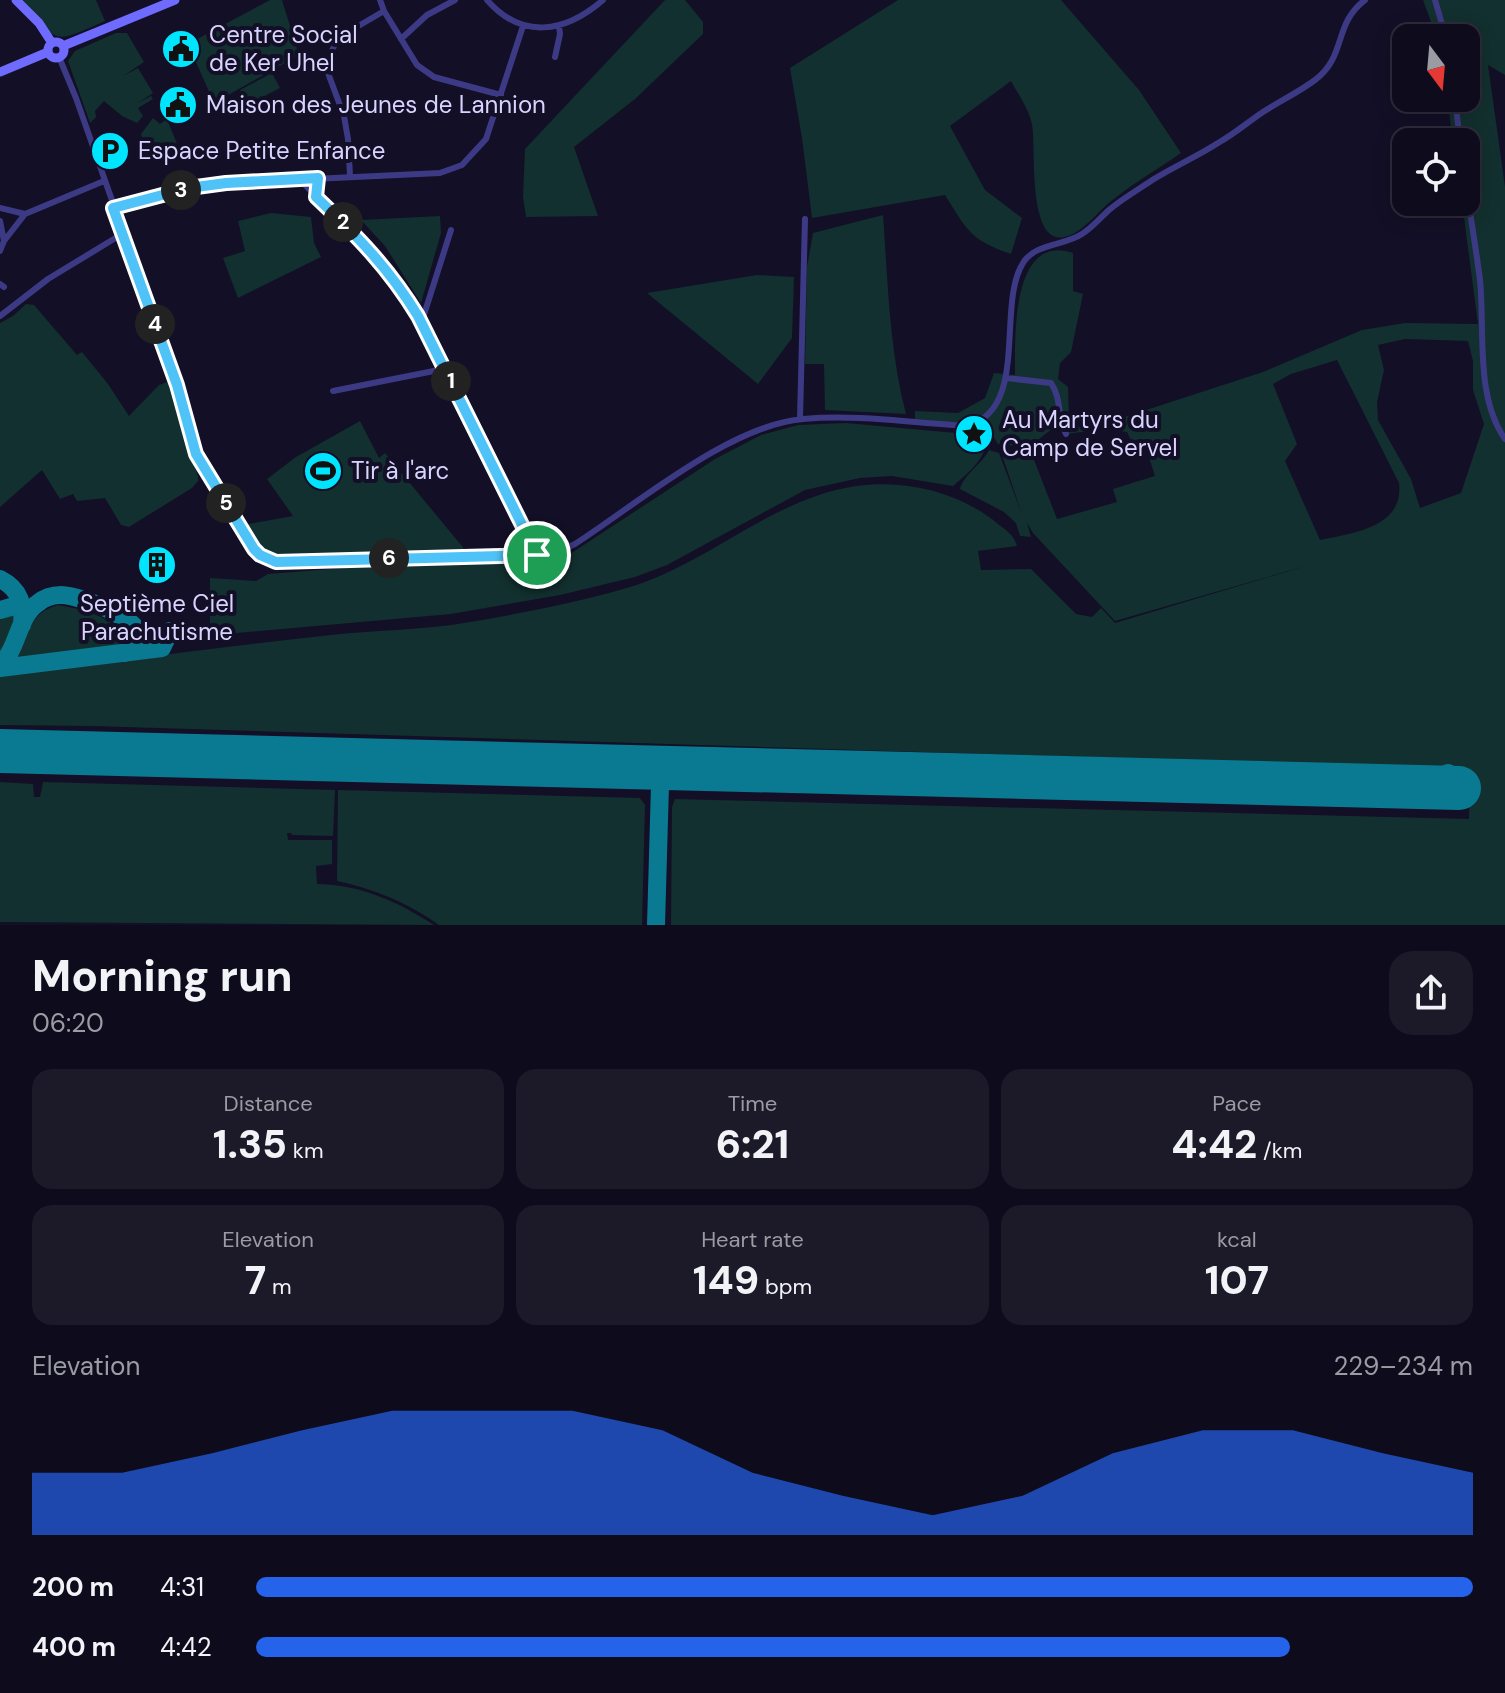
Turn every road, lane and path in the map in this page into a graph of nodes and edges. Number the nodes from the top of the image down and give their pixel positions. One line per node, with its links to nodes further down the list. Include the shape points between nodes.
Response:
1 (16, 0): 16 (main road, via 39,23)
2 (175, 0): 9 (main road)
3 (380, 0): 10 (street)
4 (455, 0): 14 (street, via 427,15)
5 (487, 0): 12 (street, via 510,22)
6 (603, 0): 13 (street)
7 (1365, 0): 39 (street, via 1348,14 1334,62 1317,79 1146,184 1078,237 1028,256 1017,281)
8 (1435, 0): 11 (street)
9 (155, 4): 15 (main road)
10 (384, 11): 14 (street); 21 (street, via 338,38 325,65 344,116)
11 (1442, 24)
12 (523, 26): 13 (street); 20 (street)
13 (559, 26): 18 (street)
14 (401, 39): 20 (street, via 417,65 434,77)
15 (63, 46): 16 (main road, via 57,42); 17 (main road)
16 (50, 48): 17 (main road, via 51,56); 19 (main road)
17 (59, 57): 24 (street)
18 (555, 57)
19 (0, 72)
20 (501, 95): 21 (street, via 486,139 462,165 425,175)
21 (350, 176): 22 (street)
22 (318, 178): 23 (street); 25 (street)
23 (299, 179): 25 (street); 27 (street, via 189,188)
24 (104, 181): 27 (street); 28 (street)
25 (316, 197): 37 (street, via 372,251)
26 (0, 208): 28 (street)
27 (113, 208): 33 (street)
28 (25, 214): 34 (street)
29 (1470, 216): 43 (street, via 1485,391)
30 (805, 219): 41 (street)
31 (0, 221): 34 (street)
32 (451, 230): 37 (street)
33 (122, 234): 36 (street); 44 (street, via 196,454 254,549 268,560)
34 (4, 241): 35 (street)
35 (0, 251)
36 (0, 316)
37 (421, 324): 38 (street)
38 (444, 369): 40 (street); 44 (street)
39 (1006, 378): 41 (street, via 987,415 967,426); 42 (street, via 1051,383)
40 (333, 391)
41 (800, 419): 44 (street, via 745,436 575,544)
42 (1066, 434)
43 (1505, 439)
44 (537, 555)

